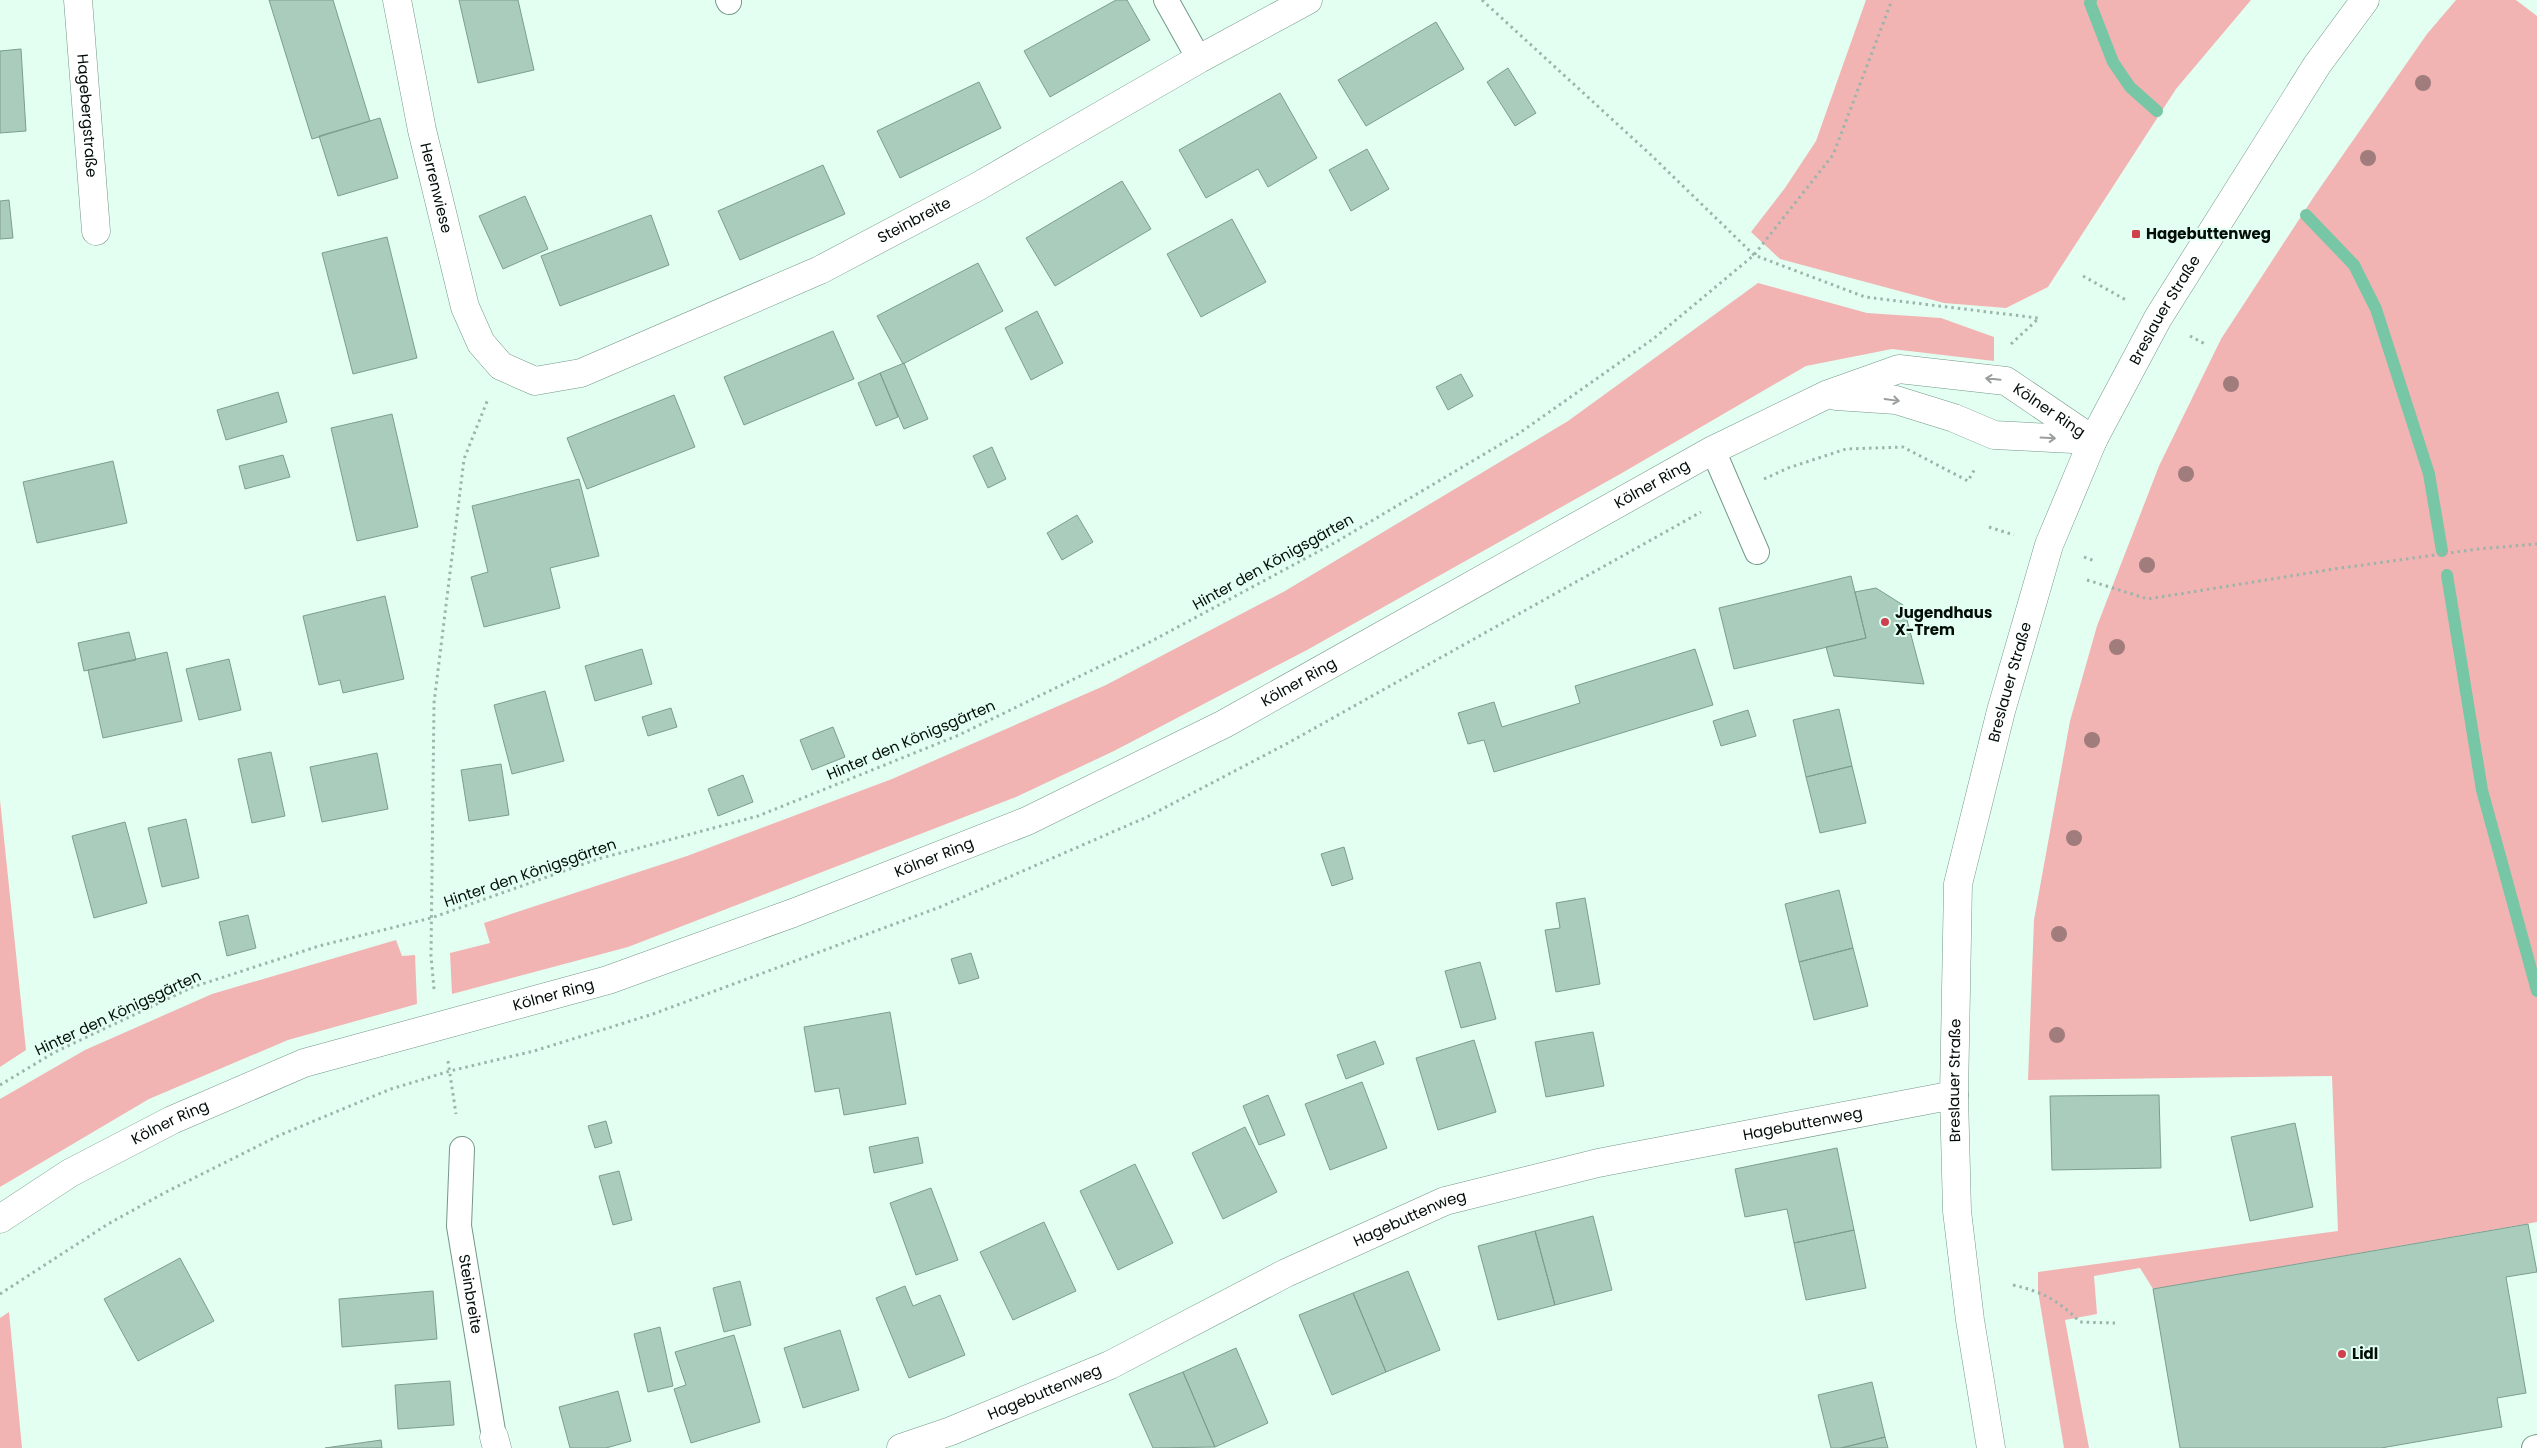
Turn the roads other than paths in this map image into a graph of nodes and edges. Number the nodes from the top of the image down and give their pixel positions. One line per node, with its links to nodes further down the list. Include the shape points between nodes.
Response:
1 (78, 0): 7 (street, Hagebergstraße)
2 (397, 0): 8 (street, Herrenwiese, via 422,130 465,307 481,343)
3 (1166, 0): 6 (lane)
4 (1308, 0): 6 (street, Steinbreite)
5 (2366, 0): 10 (street, Breslauer Straße, via 2317,65 2158,318)
6 (1200, 59): 8 (street, Steinbreite, via 959,197 802,277 581,373 535,381)
7 (96, 232)
8 (501, 366)
9 (1826, 395): 10 (street, Kölner Ring, one-way to 10, via 1896,400 1954,418 1994,435); 10 (street, Kölner Ring, one-way to 9, via 2006,381 1899,369); 11 (street, Kölner Ring)
10 (2093, 440): 13 (street, Breslauer Straße, via 2049,545 2001,711 1958,884)
11 (1713, 450): 12 (lane); 15 (street, Kölner Ring, via 1224,724 1027,821 793,913 608,980 304,1063 172,1120 70,1173)
12 (1756, 552)
13 (1954, 1095): 17 (street, Hagebuttenweg, via 1607,1161 1445,1201 1286,1272 1110,1365); 18 (street, Breslauer Straße, via 1957,1211 1970,1320)
14 (462, 1149): 16 (lane, Steinbreite, via 459,1226)
15 (0, 1219)
16 (495, 1443)
17 (901, 1448)
18 (1991, 1448)

